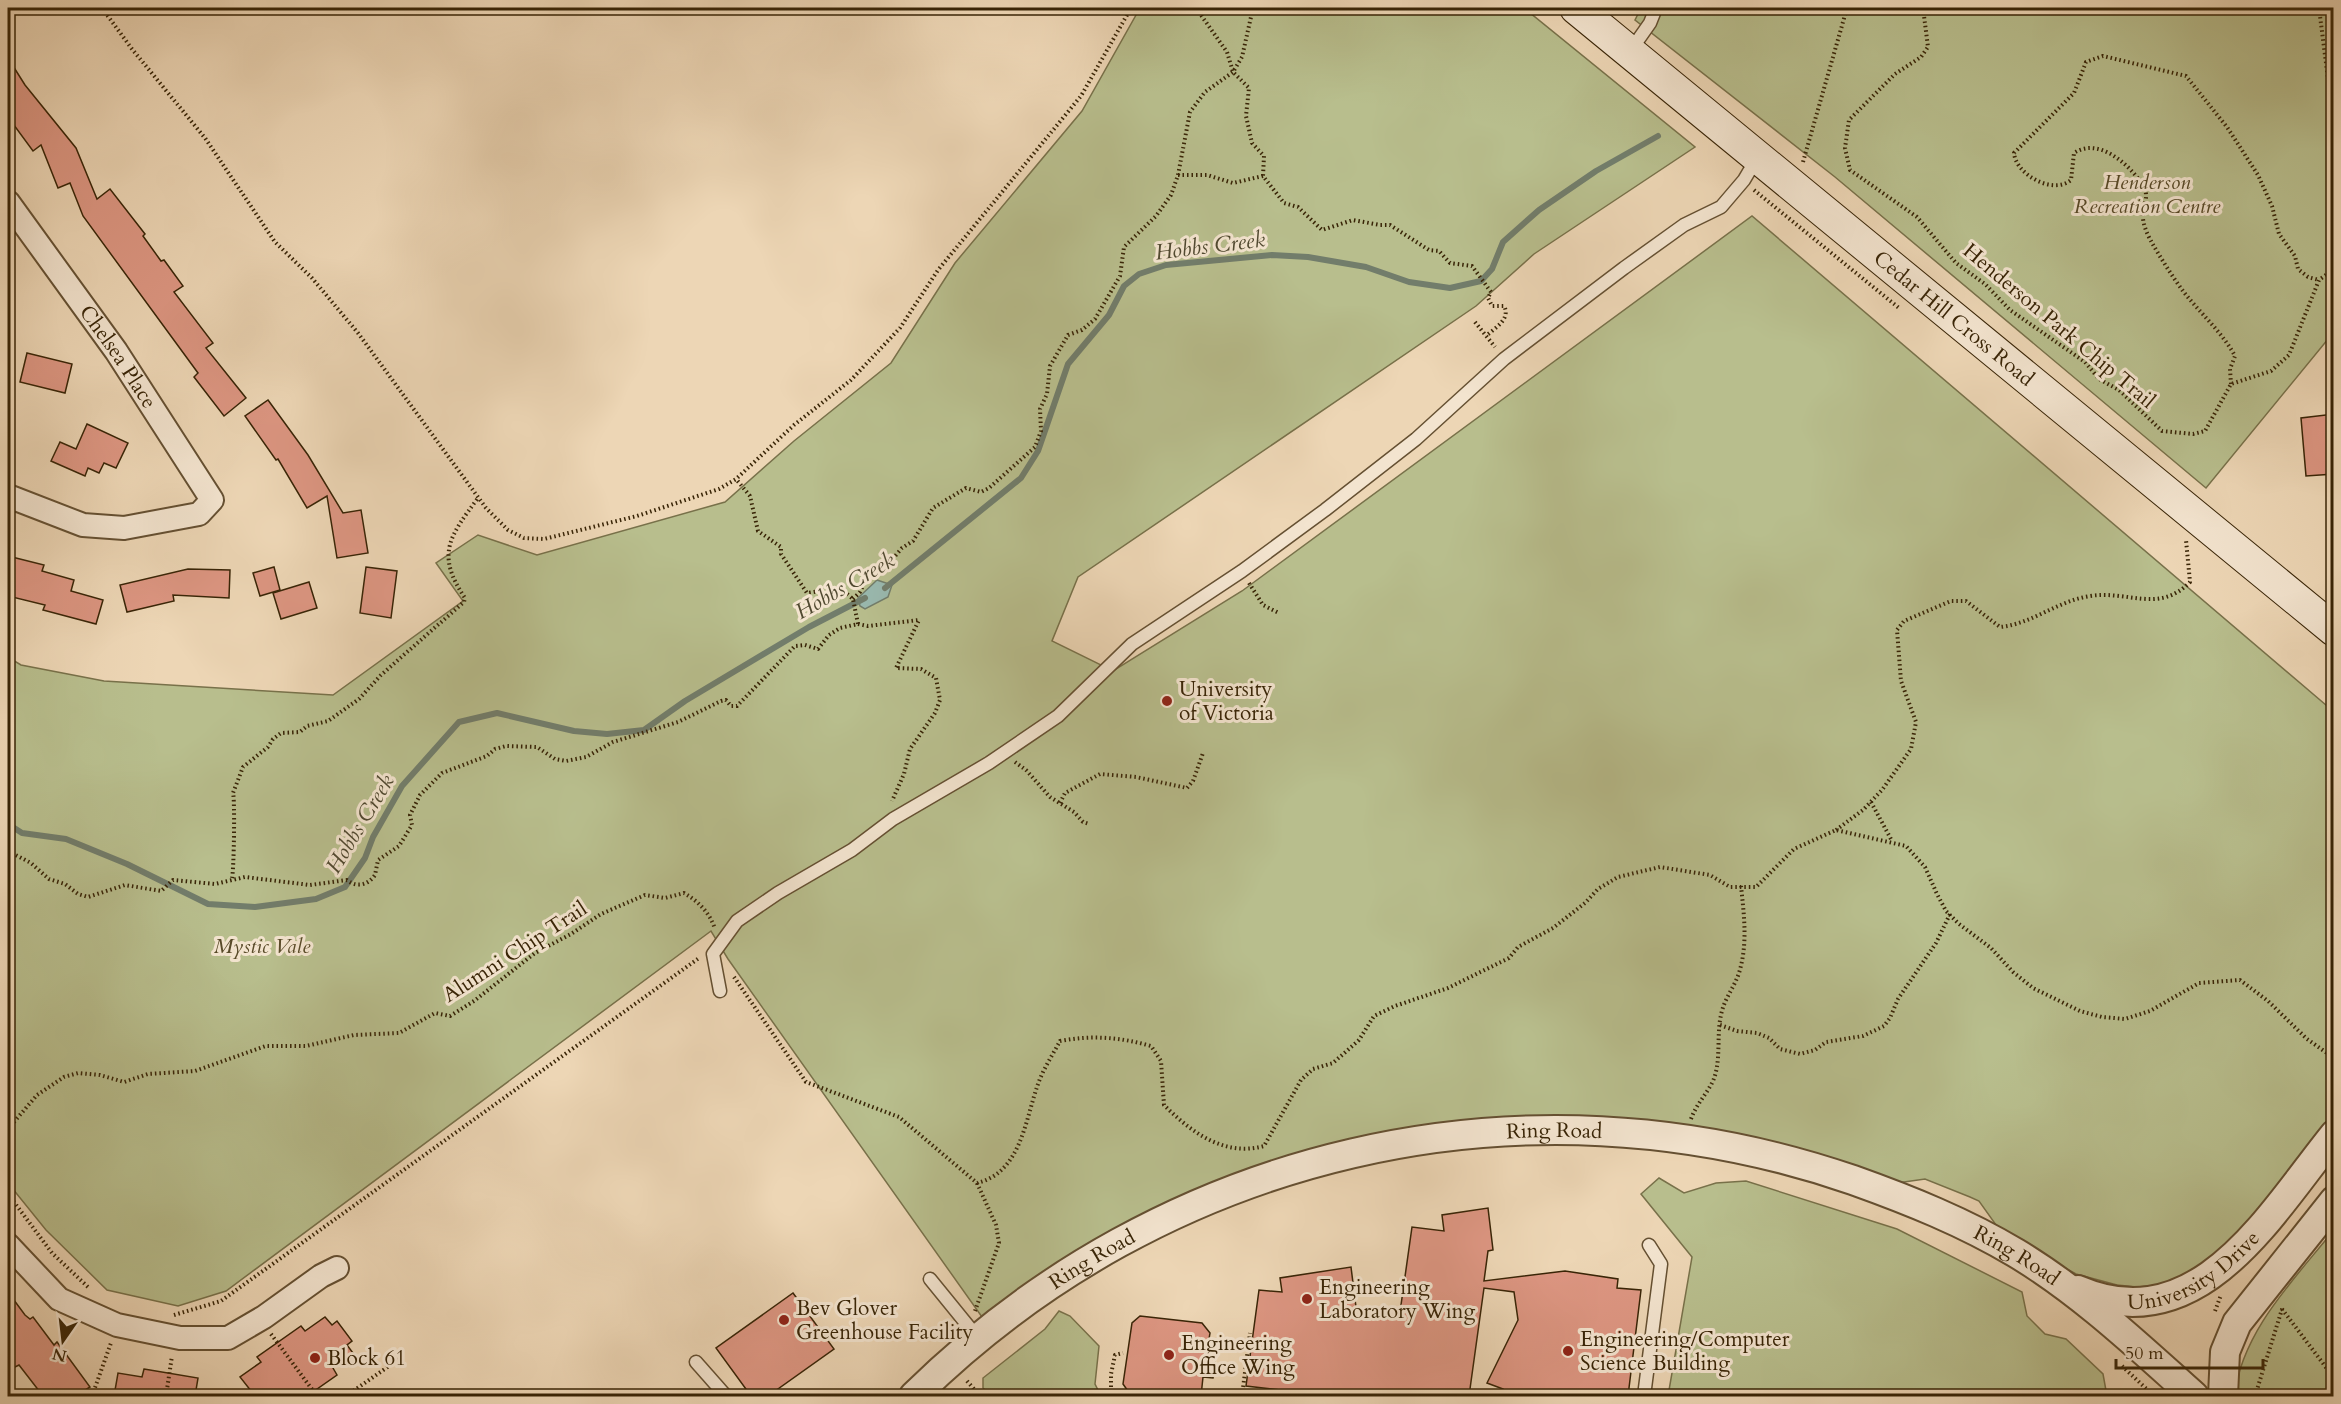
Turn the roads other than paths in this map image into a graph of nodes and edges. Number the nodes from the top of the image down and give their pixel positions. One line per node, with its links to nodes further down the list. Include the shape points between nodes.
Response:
1 (1576, 8): 3 (main road, Cedar Hill Cross Road)
2 (1656, 8): 3 (lane, via 1650,24)
3 (1630, 51): 4 (main road, Cedar Hill Cross Road)
4 (1750, 169): 7 (main road, Cedar Hill Cross Road); 8 (lane, via 1721,207 1684,225 1504,359 1416,439 1242,572 1131,644 1058,716 737,921 713,954)
5 (8, 202): 6 (street, Chelsea Place, via 116,351 212,500 199,514 124,528 83,525)
6 (8, 496)
7 (2334, 630)
8 (720, 991)
9 (2334, 1135): 14 (street, University Drive, via 2241,1250 2197,1285 2147,1301 2112,1301 2079,1291)
10 (2334, 1201): 22 (street, via 2237,1323 2225,1352)
11 (8, 1245): 13 (street, via 59,1299 117,1325 180,1338 228,1338)
12 (1649, 1245): 20 (lane, via 1661,1264)
13 (337, 1268)
14 (2045, 1272): 16 (street, Ring Road, via 1955,1220 1878,1189 1763,1153 1682,1137 1610,1130 1482,1132 1383,1146 1304,1164 1239,1186 1170,1215 1069,1271); 21 (street, Ring Road)
15 (930, 1279): 16 (lane)
16 (974, 1332): 19 (street, Ring Road)
17 (696, 1362): 18 (lane)
18 (726, 1396)
19 (914, 1396)
20 (1644, 1396)
21 (2194, 1396)
22 (2223, 1396)

